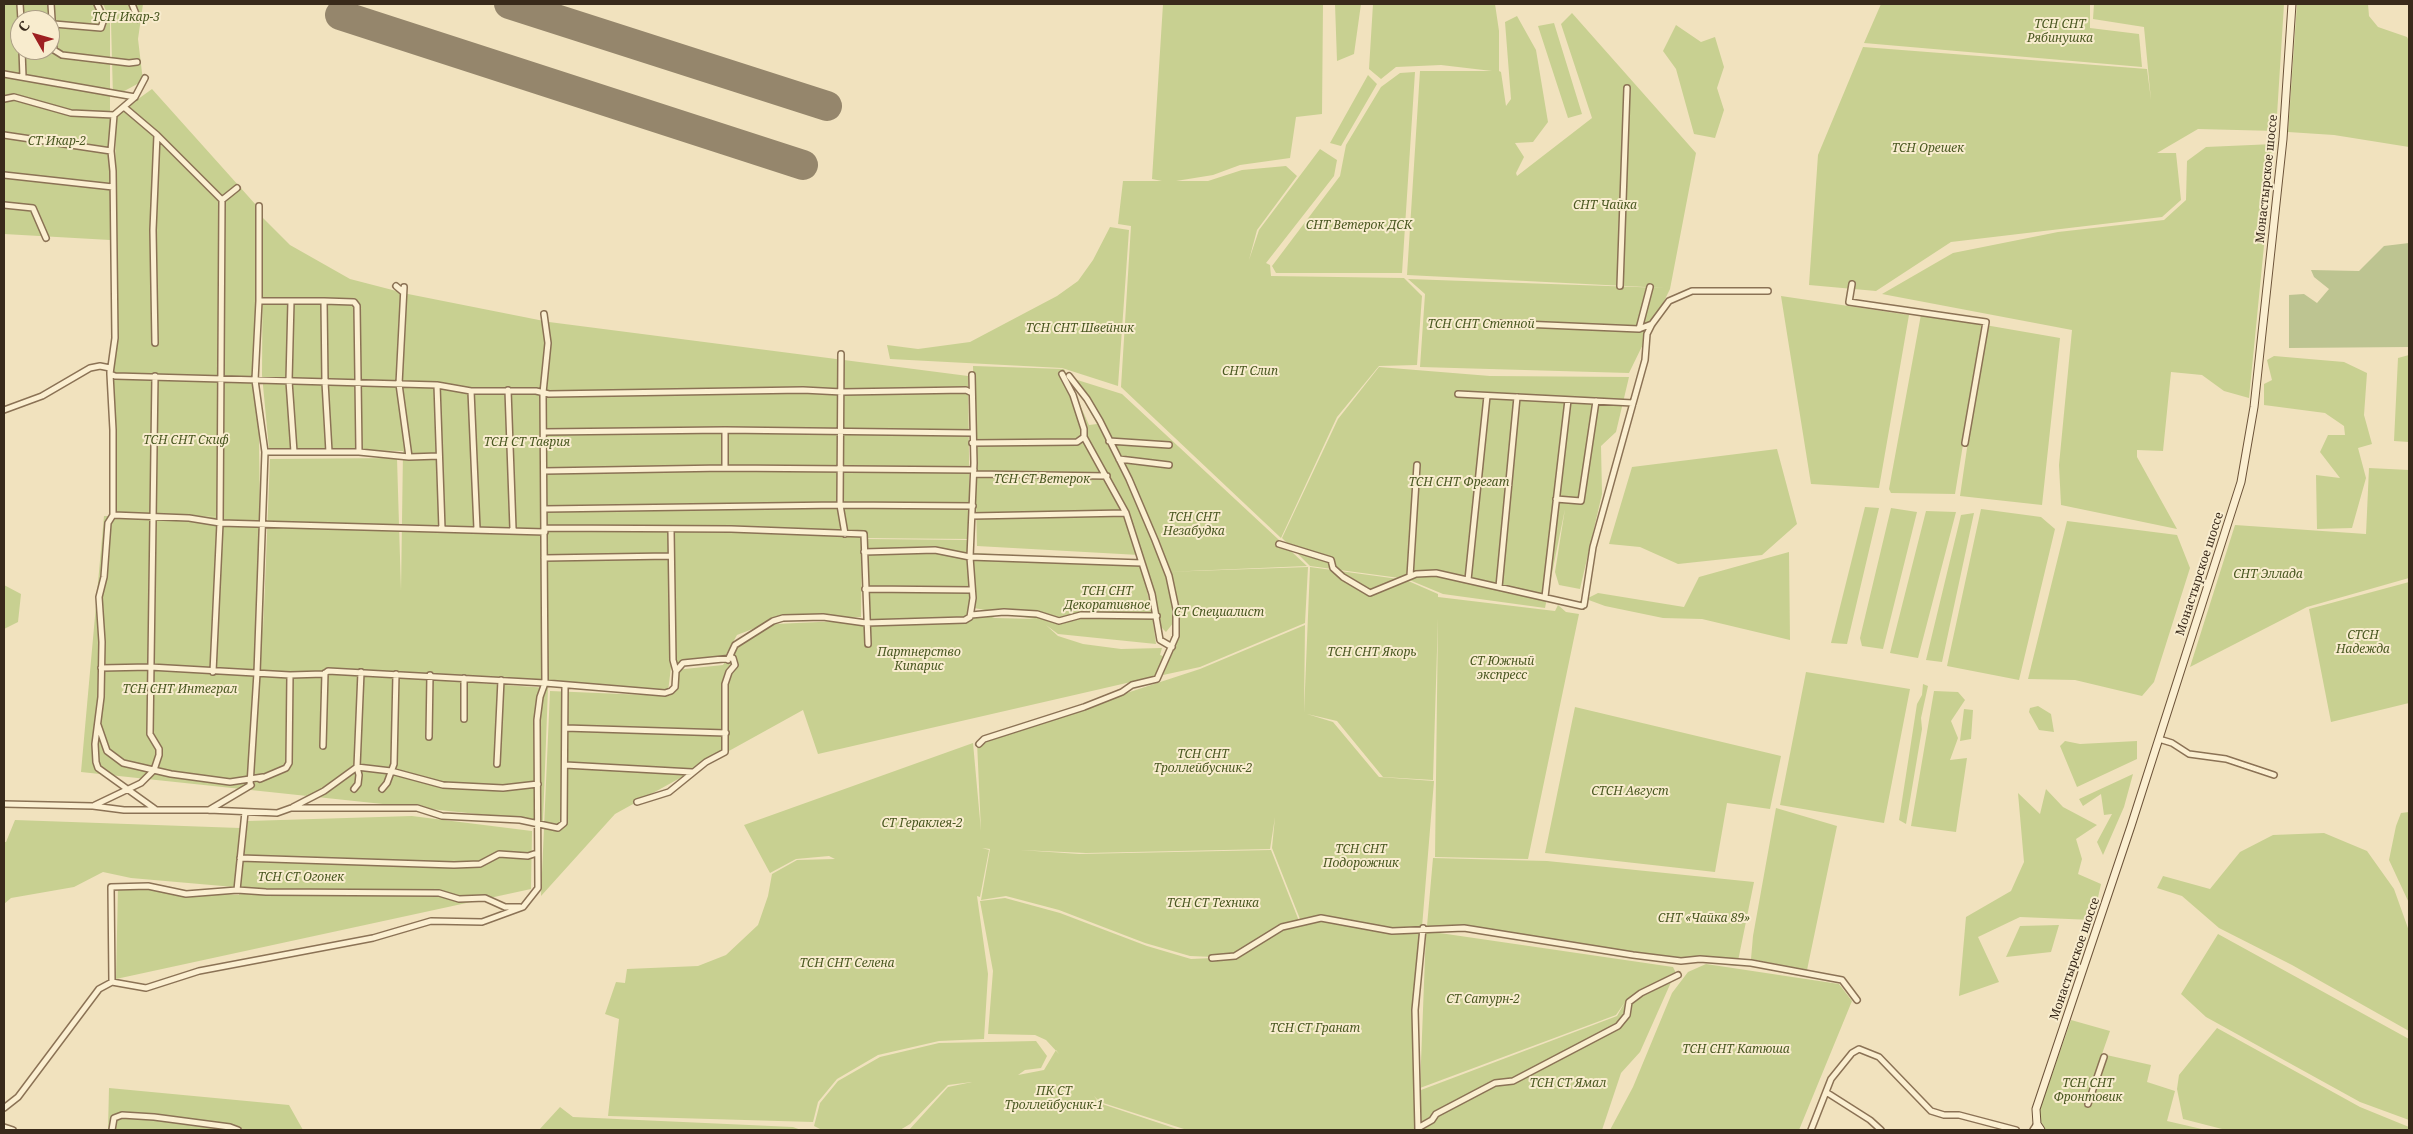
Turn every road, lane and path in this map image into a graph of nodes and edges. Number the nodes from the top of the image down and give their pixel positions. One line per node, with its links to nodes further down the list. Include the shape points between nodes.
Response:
1 (97, 4): 5 (street, via 104,19 101,28)
2 (132, 4): 4 (street)
3 (2292, 4): 141 (main road, Монастырское шоссе, via 2282,147 2254,407 2241,482)
4 (138, 19)
5 (60, 25)
6 (60, 54): 8 (street)
7 (22, 60): 10 (street)
8 (137, 62)
9 (4, 74): 10 (street)
10 (23, 77): 13 (street)
11 (145, 78): 13 (street)
12 (1627, 88): 29 (street)
13 (135, 96): 15 (street)
14 (4, 99): 16 (street, via 14,97 70,112)
15 (124, 107): 16 (street); 18 (street)
16 (114, 116): 19 (street)
17 (4, 135): 19 (street)
18 (157, 135): 23 (street); 39 (street, via 153,230)
19 (111, 151): 21 (street)
20 (4, 175): 21 (street)
21 (113, 187): 41 (street, via 115,338)
22 (238, 188): 23 (street)
23 (222, 200): 46 (street)
24 (4, 205): 26 (street, via 33,208)
25 (260, 206): 32 (street)
26 (46, 238)
27 (1852, 284): 72 (street, via 1849,302 1986,322)
28 (396, 286): 51 (street, via 403,289 404,313)
29 (1620, 286)
30 (1650, 287): 38 (street)
31 (1768, 291): 37 (street, via 1692,291 1669,301)
32 (259, 301): 33 (street); 47 (street)
33 (291, 301): 34 (street); 48 (street)
34 (324, 301): 49 (street); 50 (street, via 354,302 357,306)
35 (544, 314): 57 (street, via 548,348)
36 (1499, 323): 38 (street)
37 (1652, 324): 38 (street); 63 (street, via 1647,334 1645,360)
38 (1639, 329)
39 (154, 343)
40 (841, 354): 55 (street)
41 (110, 374): 44 (street); 64 (street, via 110,368 90,368 42,396); 93 (street)
42 (1062, 374): 69 (street, via 1073,395)
43 (972, 375): 56 (street)
44 (155, 376): 46 (street); 94 (street)
45 (1069, 376): 70 (street, via 1088,399)
46 (222, 380): 47 (street); 96 (street)
47 (255, 380): 48 (street); 74 (street)
48 (289, 381): 49 (street); 75 (street)
49 (325, 382): 50 (street); 76 (street)
50 (358, 383): 51 (street); 77 (street)
51 (400, 384): 52 (street); 79 (street)
52 (437, 385): 53 (street); 78 (street)
53 (471, 390): 54 (street); 99 (street)
54 (508, 390): 57 (street); 100 (street)
55 (842, 392): 56 (street, via 966,390); 57 (street); 67 (street)
56 (972, 393): 68 (street)
57 (543, 394): 66 (street)
58 (1458, 394): 59 (street)
59 (1487, 396): 60 (street); 111 (street)
60 (1517, 397): 61 (street); 112 (street)
61 (1568, 400): 62 (street); 88 (street)
62 (1596, 401): 63 (street); 88 (street, via 1581,502)
63 (1633, 403): 115 (street, via 1593,547 1583,605)
64 (4, 410)
65 (726, 430): 66 (street); 67 (street); 83 (street)
66 (544, 432): 85 (street)
67 (841, 432): 68 (street); 84 (street)
68 (973, 433): 71 (street)
69 (1084, 437): 71 (street, via 1077,442); 87 (street)
70 (1109, 442): 73 (street); 80 (street)
71 (972, 443): 86 (street)
72 (1965, 443)
73 (1169, 445)
74 (265, 452): 75 (street); 97 (street)
75 (294, 452): 76 (street)
76 (329, 452): 77 (street)
77 (359, 452): 79 (street)
78 (440, 456): 79 (street); 98 (street)
79 (409, 457)
80 (1119, 459): 81 (street); 120 (street, via 1169,576 1177,622)
81 (1169, 465)
82 (1417, 465): 110 (street)
83 (726, 468): 84 (street); 85 (street)
84 (841, 469): 86 (street); 89 (street)
85 (544, 471): 91 (street)
86 (974, 472): 87 (street); 90 (street)
87 (1107, 476): 92 (street)
88 (1556, 499): 115 (street)
89 (840, 505): 90 (street); 91 (street); 103 (street)
90 (973, 506): 95 (street)
91 (544, 509): 101 (street)
92 (1126, 513): 95 (street); 109 (street)
93 (112, 515): 94 (street); 123 (street, via 108,522 104,577 99,597)
94 (152, 516): 96 (street); 122 (street)
95 (972, 516): 107 (street)
96 (220, 523): 97 (street); 125 (street)
97 (262, 523): 98 (street); 127 (street)
98 (442, 529): 99 (street)
99 (477, 529): 100 (street)
100 (513, 530): 101 (street)
101 (545, 530): 102 (street); 108 (street)
102 (671, 530): 103 (street); 106 (street)
103 (845, 534): 105 (street, via 864,534)
104 (1279, 544): 110 (street, via 1331,560 1333,568 1343,577 1370,594)
105 (864, 552): 107 (street, via 935,550); 113 (street)
106 (670, 556): 108 (street); 124 (street)
107 (970, 557): 109 (street); 114 (street)
108 (544, 558): 134 (street)
109 (1142, 563): 117 (street)
110 (1410, 576): 111 (street, via 1436,573)
111 (1468, 580): 112 (street)
112 (1499, 587): 115 (street)
113 (864, 589): 114 (street); 118 (street)
114 (972, 590): 116 (street)
115 (1545, 597)
116 (971, 615): 117 (street, via 1037,614 1059,621 1081,615); 118 (street, via 965,620)
117 (1156, 616): 120 (street, via 1160,640)
118 (866, 622): 119 (street); 121 (street, via 823,617 783,618 735,645)
119 (868, 644)
120 (1172, 647): 142 (street, via 1157,678 1132,685 1084,707 984,739)
121 (728, 660): 124 (street, via 683,663); 139 (street, via 732,658 736,663 725,684)
122 (150, 667): 123 (street); 125 (street); 147 (street, via 150,734 159,749)
123 (101, 668): 137 (street)
124 (676, 671): 135 (street, via 675,687 668,692)
125 (212, 672): 127 (street)
126 (361, 672): 128 (street); 129 (street); 146 (street)
127 (258, 673): 130 (street); 151 (street)
128 (325, 673): 130 (street); 143 (street)
129 (396, 674): 131 (street); 148 (street, via 394,764)
130 (290, 675): 151 (street, via 290,763 286,768)
131 (430, 676): 132 (street); 140 (street)
132 (464, 678): 133 (street); 136 (street)
133 (501, 680): 134 (street); 144 (street)
134 (545, 683): 135 (street); 152 (street, via 537,720)
135 (565, 686): 138 (street)
136 (464, 719)
137 (97, 722): 147 (street, via 103,742 114,758); 155 (street, via 96,762 103,772)
138 (565, 728): 139 (street); 145 (street)
139 (726, 733): 149 (street, via 725,752)
140 (429, 737)
141 (2159, 739): 150 (street, via 2188,754 2226,759); 178 (main road, Монастырское шоссе, via 2036,1108)
142 (979, 744)
143 (324, 746)
144 (498, 764)
145 (565, 765): 149 (street); 163 (street, via 563,824 558,828)
146 (357, 767): 148 (street); 153 (street, via 358,784); 159 (street, via 324,791)
147 (154, 770): 151 (street); 155 (street)
148 (391, 772): 152 (street, via 443,785 503,788); 154 (street)
149 (693, 772): 156 (street, via 669,792)
150 (2274, 776)
151 (250, 782): 161 (street)
152 (538, 784): 163 (street)
153 (354, 789)
154 (382, 789)
155 (128, 791): 158 (street); 160 (street)
156 (637, 802)
157 (4, 804): 158 (street)
158 (93, 806): 160 (street)
159 (291, 808): 162 (street, via 277,813); 163 (street, via 417,808 442,816)
160 (155, 809): 161 (street)
161 (209, 810): 162 (street)
162 (245, 812): 165 (street)
163 (539, 824): 164 (street)
164 (537, 853): 165 (street, via 528,856 499,854 480,864 454,865); 167 (street, via 540,869 538,888)
165 (240, 858): 166 (street)
166 (237, 890): 167 (street, via 439,893 459,899 485,898 505,907); 171 (street, via 186,894 148,886 112,887)
167 (523, 907): 171 (street, via 482,922 431,921 373,938 199,971 146,988)
168 (1423, 928): 169 (street, via 1392,931 1321,918 1282,927 1235,956); 172 (street, via 1464,928 1682,961 1700,959 1751,963 1842,980); 179 (street, via 1415,1010)
169 (1212, 958)
170 (1678, 975): 179 (street, via 1629,1002 1627,1015 1618,1026 1513,1081 1495,1083 1436,1114)
171 (112, 982): 176 (street, via 99,989 18,1097)
172 (1857, 1000)
173 (2104, 1057): 175 (street)
174 (1826, 1092): 180 (street, via 1839,1067 1859,1049 1879,1056 1931,1111 1959,1115); 184 (street); 185 (street)
175 (2088, 1104)
176 (4, 1108)
177 (4, 1127): 181 (street)
178 (2037, 1128)
179 (1418, 1129)
180 (2002, 1129): 186 (street)
181 (13, 1130)
182 (112, 1130): 183 (street, via 114,1118 122,1115)
183 (238, 1130)
184 (1811, 1130)
185 (1880, 1130)
186 (2016, 1130)

